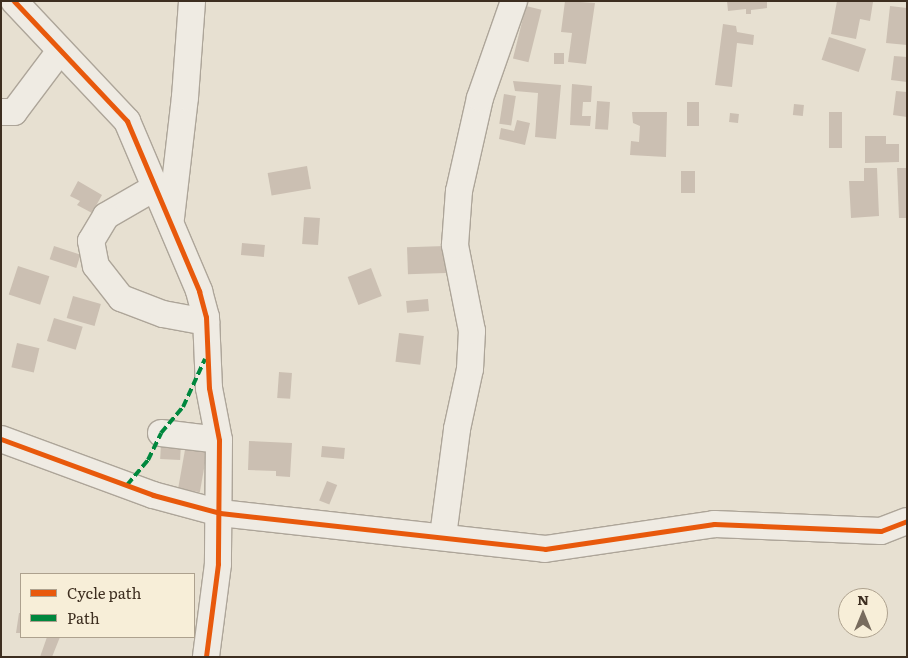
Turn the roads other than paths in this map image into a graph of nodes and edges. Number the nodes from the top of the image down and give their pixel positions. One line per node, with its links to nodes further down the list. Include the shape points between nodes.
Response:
1 (14, 1): 4 (street)
2 (192, 1): 7 (street)
3 (514, 1): 14 (street, via 480,98 459,191 455,244 472,331 470,369 457,429)
4 (59, 52): 5 (street, via 14,112); 6 (street, via 127,122)
5 (1, 112)
6 (156, 187): 7 (street); 8 (street, via 106,216 90,242 96,266 121,298 163,314)
7 (171, 218): 8 (street, via 199,291)
8 (206, 322): 11 (street, via 209,388)
9 (161, 433): 11 (street)
10 (1, 439): 12 (street, via 153,495)
11 (219, 440): 12 (street)
12 (220, 512): 14 (street); 15 (street, via 218,564)
13 (907, 521): 14 (street, via 880,531 714,524 545,549)
14 (443, 536)
15 (206, 657)

